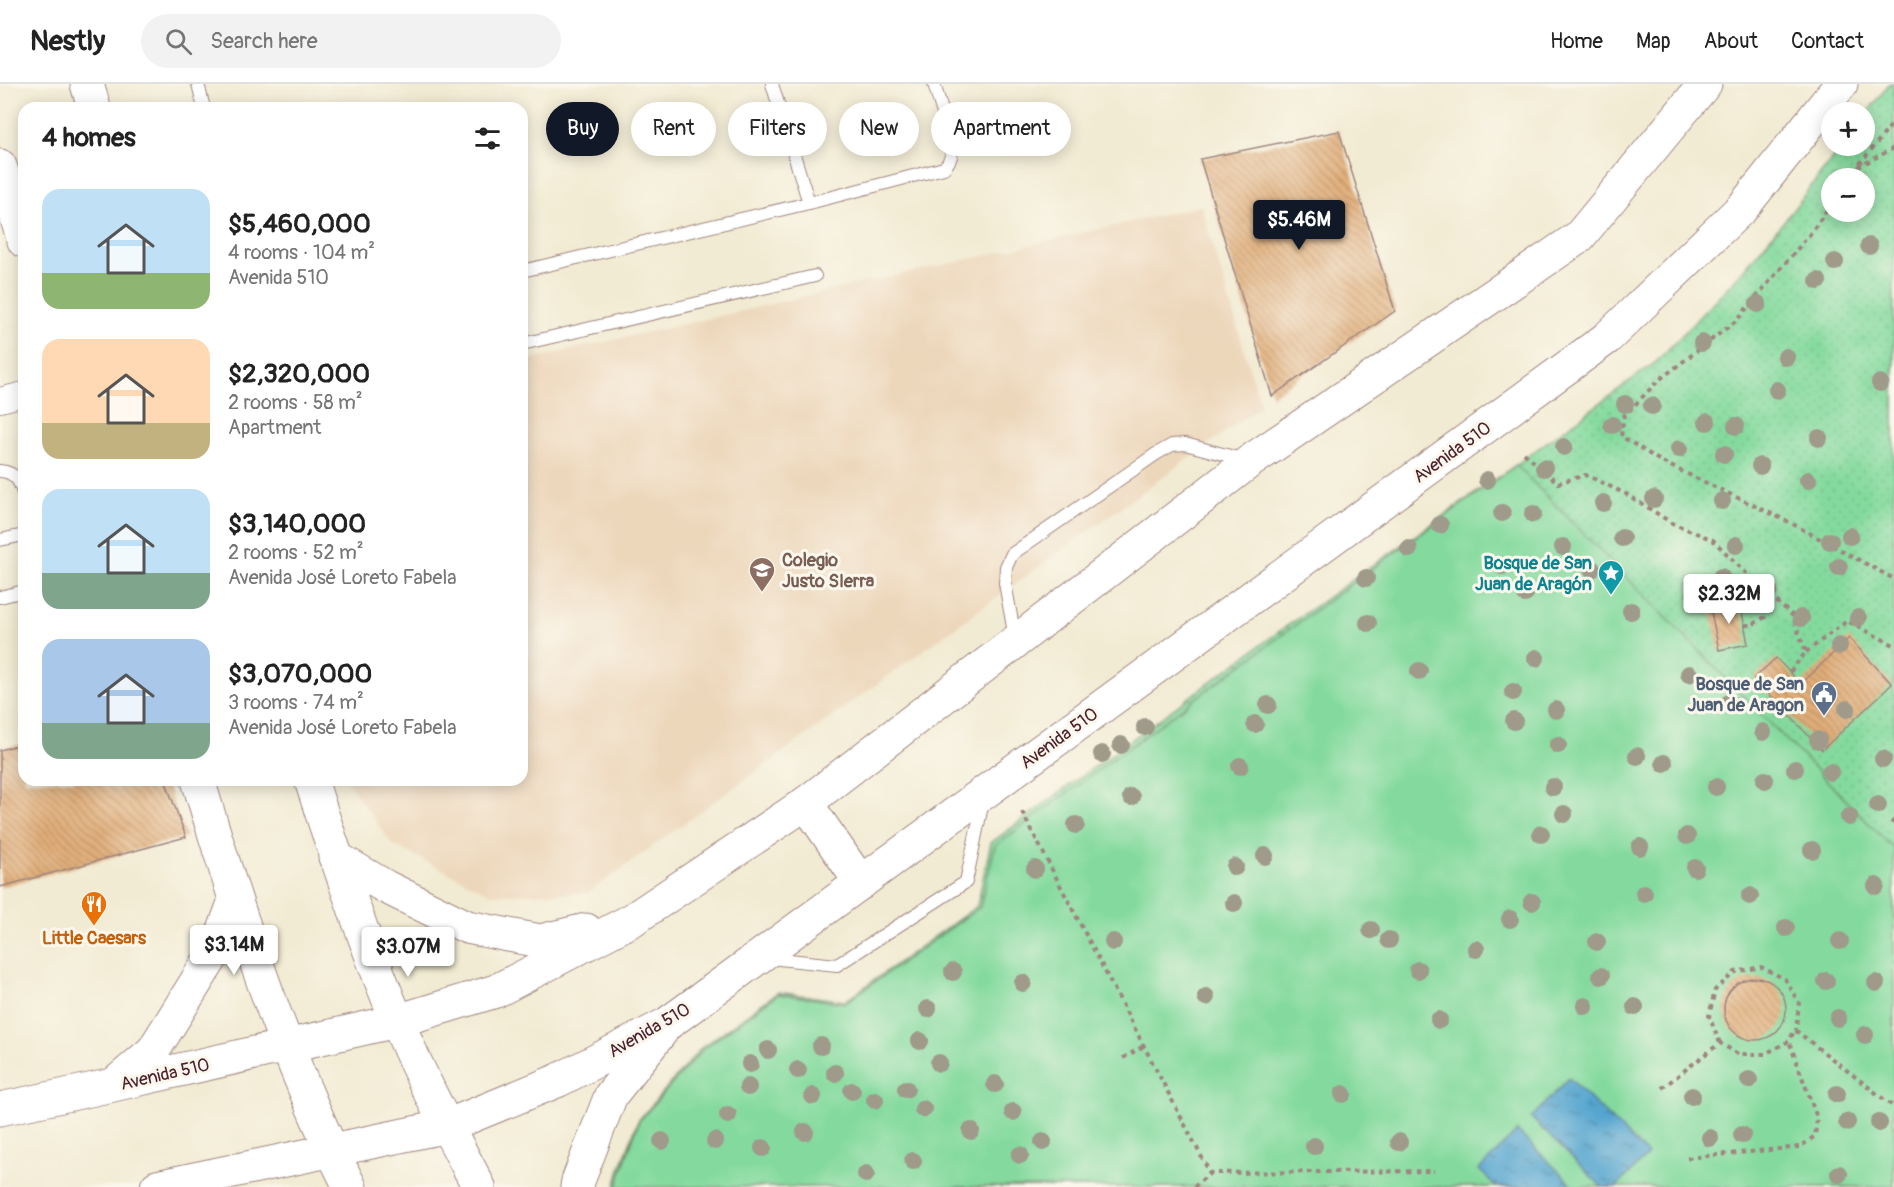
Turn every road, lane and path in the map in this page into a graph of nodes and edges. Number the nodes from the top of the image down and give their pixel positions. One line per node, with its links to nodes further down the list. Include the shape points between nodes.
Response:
1 (87, 84): 7 (main road)
2 (198, 84): 8 (lane)
3 (772, 84): 14 (lane)
4 (934, 84): 14 (lane, via 952,143 953,152 944,168)
5 (1705, 84): 23 (main road, Avenida 510, via 1579,237)
6 (1841, 84): 39 (main road, Avenida 510, via 1743,207 1607,338)
7 (92, 102)
8 (202, 102)
9 (1894, 122): 12 (path)
10 (1894, 148): 13 (path)
11 (0, 166): 16 (main road)
12 (1856, 168)
13 (1857, 168)
14 (809, 203): 17 (lane)
15 (1821, 218): 28 (path, via 1736,321 1659,380 1624,416 1620,436 1662,462 1789,522)
16 (18, 222)
17 (528, 270)
18 (815, 276): 19 (lane)
19 (528, 343)
20 (18, 396): 21 (street)
21 (0, 400)
22 (1524, 453): 30 (path, via 1558,483 1586,475 1672,523 1713,540)
23 (1249, 462): 33 (main road, Avenida 510); 33 (lane, via 1185,444 1172,445 1012,554 1005,583)
24 (0, 471): 25 (lane, via 12,473)
25 (18, 479)
26 (18, 536): 27 (lane)
27 (0, 540)
28 (1894, 579)
29 (18, 592): 31 (lane)
30 (1769, 594): 32 (path, via 1765,617); 35 (path, via 1792,615)
31 (0, 597)
32 (1745, 625)
33 (1016, 641): 40 (main road, Avenida 510)
34 (1894, 645): 35 (path, via 1847,621)
35 (1806, 652): 36 (path)
36 (1790, 672)
37 (200, 786): 46 (main road)
38 (313, 786): 44 (main road)
39 (985, 792): 45 (main road, Avenida 510); 48 (lane, via 966,882 837,965)
40 (806, 803): 45 (main road); 47 (main road, Avenida 510)
41 (1022, 812): 55 (path)
42 (1894, 820): 43 (path)
43 (1894, 826)
44 (335, 857): 47 (main road, via 467,927 540,941); 49 (main road)
45 (861, 883): 48 (main road, Avenida 510)
46 (234, 900): 54 (main road); 57 (main road, via 218,947 153,1051)
47 (632, 920): 49 (main road, Avenida 510, via 496,991)
48 (759, 957): 50 (main road, Avenida 510)
49 (397, 1021): 54 (main road, Avenida 510); 61 (main road)
50 (668, 1024): 61 (main road, Avenida 510, via 559,1080); 69 (main road, via 611,1095)
51 (1796, 1030): 52 (path); 53 (path, via 1799,1003 1785,979 1761,967 1735,972 1715,990 1709,1016); 59 (path)
52 (1789, 1041): 53 (path, via 1765,1054 1738,1054); 63 (path, via 1817,1118 1815,1136 1800,1147)
53 (1720, 1043): 58 (path)
54 (286, 1046): 57 (main road, Avenida 510); 62 (main road)
55 (1144, 1046): 56 (path); 65 (path)
56 (1123, 1059)
57 (113, 1085): 60 (main road, Avenida 510)
58 (1662, 1088)
59 (1894, 1107)
60 (0, 1109)
61 (447, 1126): 62 (main road, Avenida 510); 68 (main road)
62 (331, 1150): 66 (main road, Avenida 510); 67 (main road)
63 (1687, 1158)
64 (1434, 1172): 65 (path)
65 (1210, 1173): 70 (path)
66 (157, 1187)
67 (350, 1187)
68 (479, 1187)
69 (577, 1187)
70 (1194, 1187)

